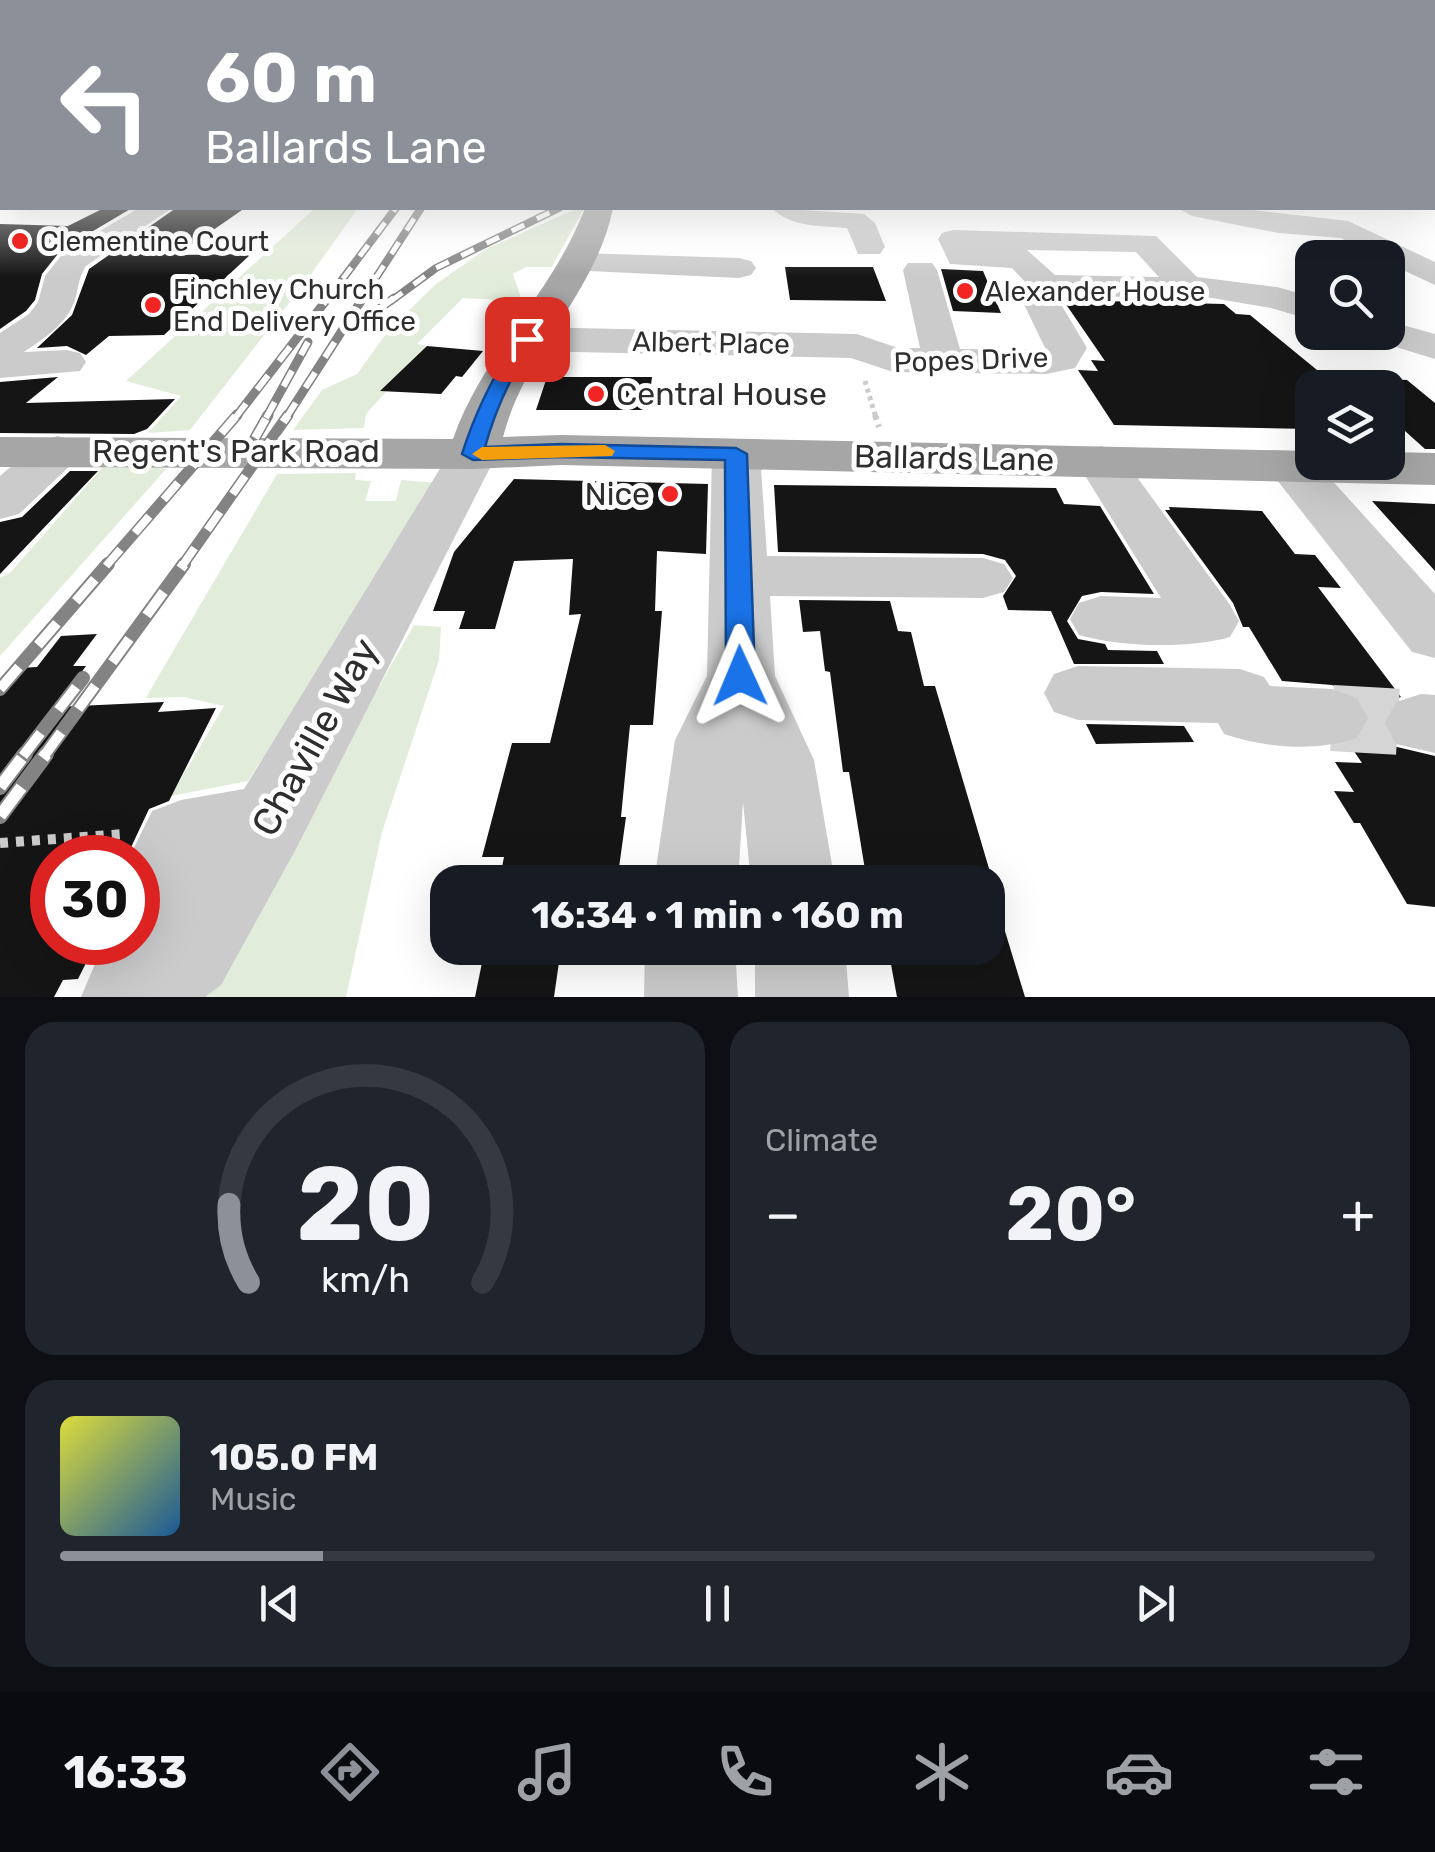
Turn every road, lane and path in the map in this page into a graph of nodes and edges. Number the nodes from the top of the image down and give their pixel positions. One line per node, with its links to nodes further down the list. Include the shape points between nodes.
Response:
1 (155, 210): 17 (street, via 76,258 42,322)
2 (598, 210): 9 (main road)
3 (792, 210): 7 (street, via 854,220)
4 (1210, 210): 5 (street)
5 (1348, 230): 6 (street); 13 (street)
6 (1418, 231)
7 (869, 246)
8 (938, 250): 11 (street); 12 (street, via 1145,243); 20 (street)
9 (579, 263): 10 (street); 18 (main road)
10 (739, 268)
11 (1033, 272): 12 (street); 20 (street, Popes Drive, via 1037,294 1067,348 1061,359)
12 (1174, 274): 14 (street)
13 (1435, 275)
14 (1295, 306)
15 (1405, 338): 16 (street)
16 (1435, 347)
17 (0, 351)
18 (516, 355): 19 (street, Albert Place, via 857,346); 23 (main road, via 533,429); 25 (main road, via 442,421); 27 (main road, via 484,416)
19 (893, 360): 20 (street, Popes Drive); 29 (path, Popes Drive, via 862,367 881,434)
20 (943, 361)
21 (66, 362): 22 (street)
22 (0, 366)
23 (562, 450): 27 (main road, Ballards Lane); 28 (main road, Ballards Lane)
24 (58, 451): 25 (main road, Regent's Park Road); 26 (main road, Regent's Park Road); 33 (street)
25 (362, 451): 27 (main road, Regent's Park Road)
26 (0, 452)
27 (473, 454): 42 (street, Chaville Way)
28 (736, 454): 29 (main road, Ballards Lane); 34 (street)
29 (897, 456): 30 (main road, Ballards Lane)
30 (1100, 461): 31 (main road, Ballards Lane); 37 (street, via 1208,620)
31 (1291, 466): 32 (main road, Ballards Lane); 36 (street)
32 (1435, 470)
33 (0, 503)
34 (738, 576): 35 (street); 39 (street)
35 (983, 578)
36 (1411, 578): 38 (street)
37 (1100, 619)
38 (1435, 635)
39 (740, 676): 45 (street, via 711,740); 46 (street, via 778,760)
40 (1078, 693): 41 (street, via 1240,696 1249,714)
41 (1332, 718)
42 (269, 821): 47 (street, via 181,838); 52 (street, Chaville Way, via 189,953)
43 (30, 842): 44 (path)
44 (0, 843)
45 (698, 865)
46 (791, 865)
47 (160, 884)
48 (123, 965): 51 (street)
49 (690, 965): 53 (street)
50 (801, 965): 54 (street)
51 (108, 997)
52 (128, 997)
53 (690, 997)
54 (802, 997)

